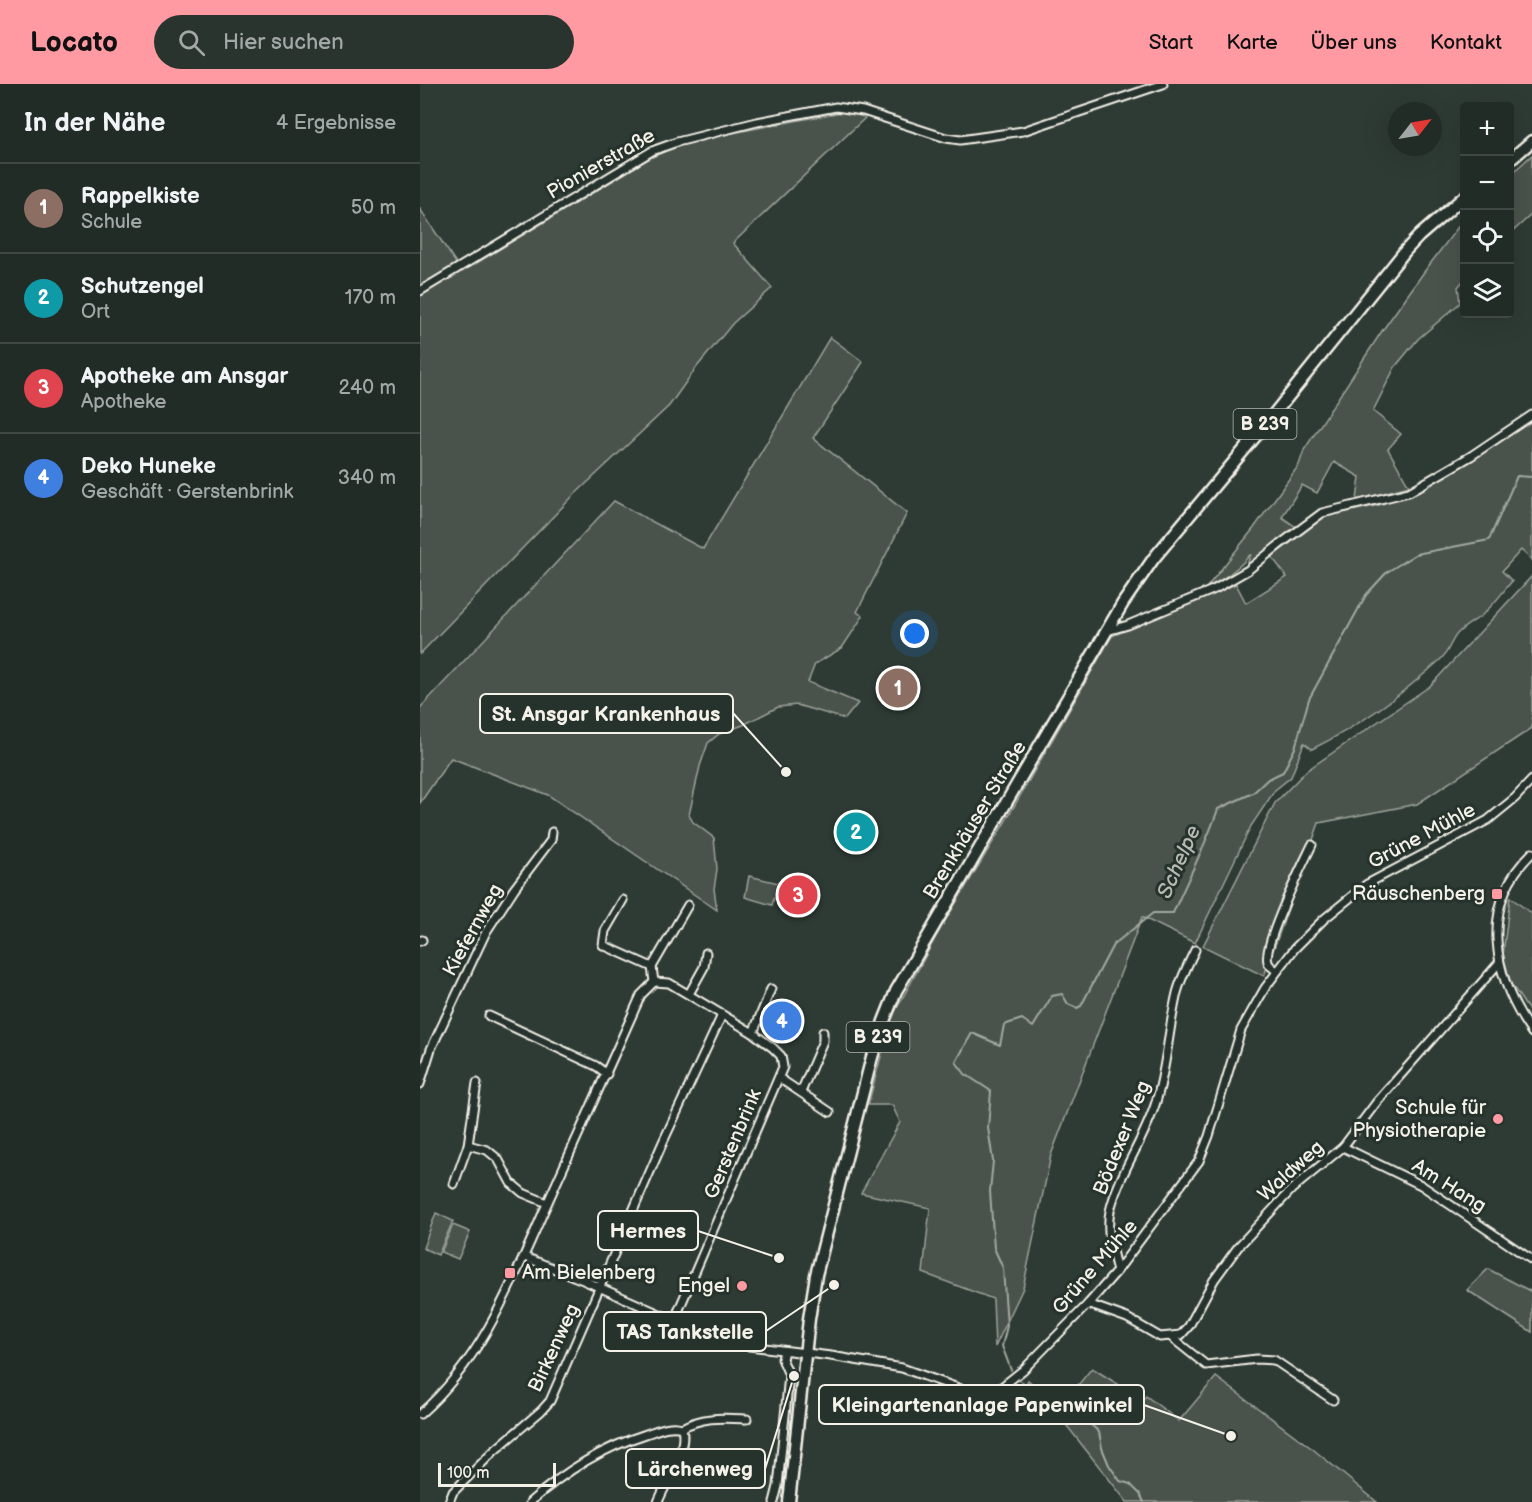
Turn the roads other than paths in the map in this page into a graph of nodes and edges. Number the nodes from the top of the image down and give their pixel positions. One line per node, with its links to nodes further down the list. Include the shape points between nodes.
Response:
1 (1163, 84): 5 (street, Pionierstraße, via 1023,130 960,140 863,111 836,107 698,135 652,151)
2 (1532, 141): 3 (main road)
3 (1514, 156)
4 (1460, 200): 7 (main road, B 239, via 1400,257 1154,558)
5 (420, 291)
6 (1532, 415): 7 (street, via 1409,492 1322,513 1248,570 1215,589)
7 (1107, 631): 45 (main road, Brenkhäuser Straße / B 239, via 892,1001 872,1057 825,1235)
8 (1532, 780): 18 (street, Grüne Mühle, via 1488,820 1355,893 1317,926)
9 (552, 832): 30 (street, Kiefernweg, via 551,840 486,932 431,1049)
10 (1312, 845): 18 (street, via 1268,950 1267,960)
11 (1532, 853): 16 (street, via 1520,864 1504,894 1496,925)
12 (623, 900): 17 (street, via 605,931 603,945)
13 (688, 905): 17 (street)
14 (1195, 950): 39 (street, Bödexer Weg, via 1178,990 1155,1104 1122,1174 1110,1211 1108,1226)
15 (706, 953): 21 (street, via 704,967)
16 (1499, 963): 26 (street); 34 (street, Waldweg, via 1376,1103)
17 (652, 967): 19 (street)
18 (1277, 971): 39 (street, Grüne Mühle, via 1241,1030 1199,1161)
19 (654, 982): 21 (street, Gerstenbrink, via 669,983); 27 (street, via 641,996)
20 (771, 988): 25 (street)
21 (689, 994): 22 (street, Gerstenbrink)
22 (722, 1015): 25 (street, Gerstenbrink); 40 (street, Birkenweg)
23 (489, 1016): 27 (street)
24 (823, 1032): 31 (street, via 823,1041)
25 (753, 1033): 28 (street, Gerstenbrink, via 781,1056)
26 (1532, 1033)
27 (607, 1074): 36 (street)
28 (779, 1078): 31 (street, Gerstenbrink); 42 (street, Gerstenbrink)
29 (477, 1083): 33 (street)
30 (420, 1084)
31 (801, 1092): 32 (street, Gerstenbrink)
32 (830, 1112)
33 (468, 1145): 35 (street); 36 (street, via 487,1150 498,1159 511,1183)
34 (1344, 1147): 38 (street, Am Hang, via 1421,1185); 43 (street, Waldweg, via 1292,1189 1252,1231 1214,1280 1189,1326 1181,1335)
35 (454, 1184)
36 (547, 1203): 37 (street)
37 (525, 1257): 40 (street, Grüne Mühle); 47 (street, via 490,1327 442,1394)
38 (1532, 1260)
39 (1117, 1270): 41 (street, Grüne Mühle)
40 (599, 1288): 42 (street, Grüne Mühle); 50 (street, Birkenweg, via 550,1401 485,1459 453,1492)
41 (1088, 1304): 43 (street, via 1126,1318 1160,1337); 45 (street, Grüne Mühle, via 1023,1370 991,1393 972,1393 902,1368)
42 (674, 1321): 44 (street, Grüne Mühle, via 741,1345)
43 (1171, 1337): 46 (street, via 1206,1365 1274,1360)
44 (784, 1351): 45 (street, Grüne Mühle); 53 (street, via 782,1359 789,1375)
45 (806, 1353): 54 (main road, Brenkhäuser Straße / B 239)
46 (1333, 1400)
47 (420, 1414)
48 (747, 1419): 49 (street, via 708,1418)
49 (682, 1428): 51 (street, via 665,1427 625,1440 556,1479); 52 (street, via 683,1446)
50 (449, 1502)
51 (530, 1502)
52 (658, 1502)
53 (774, 1502)
54 (789, 1502)

